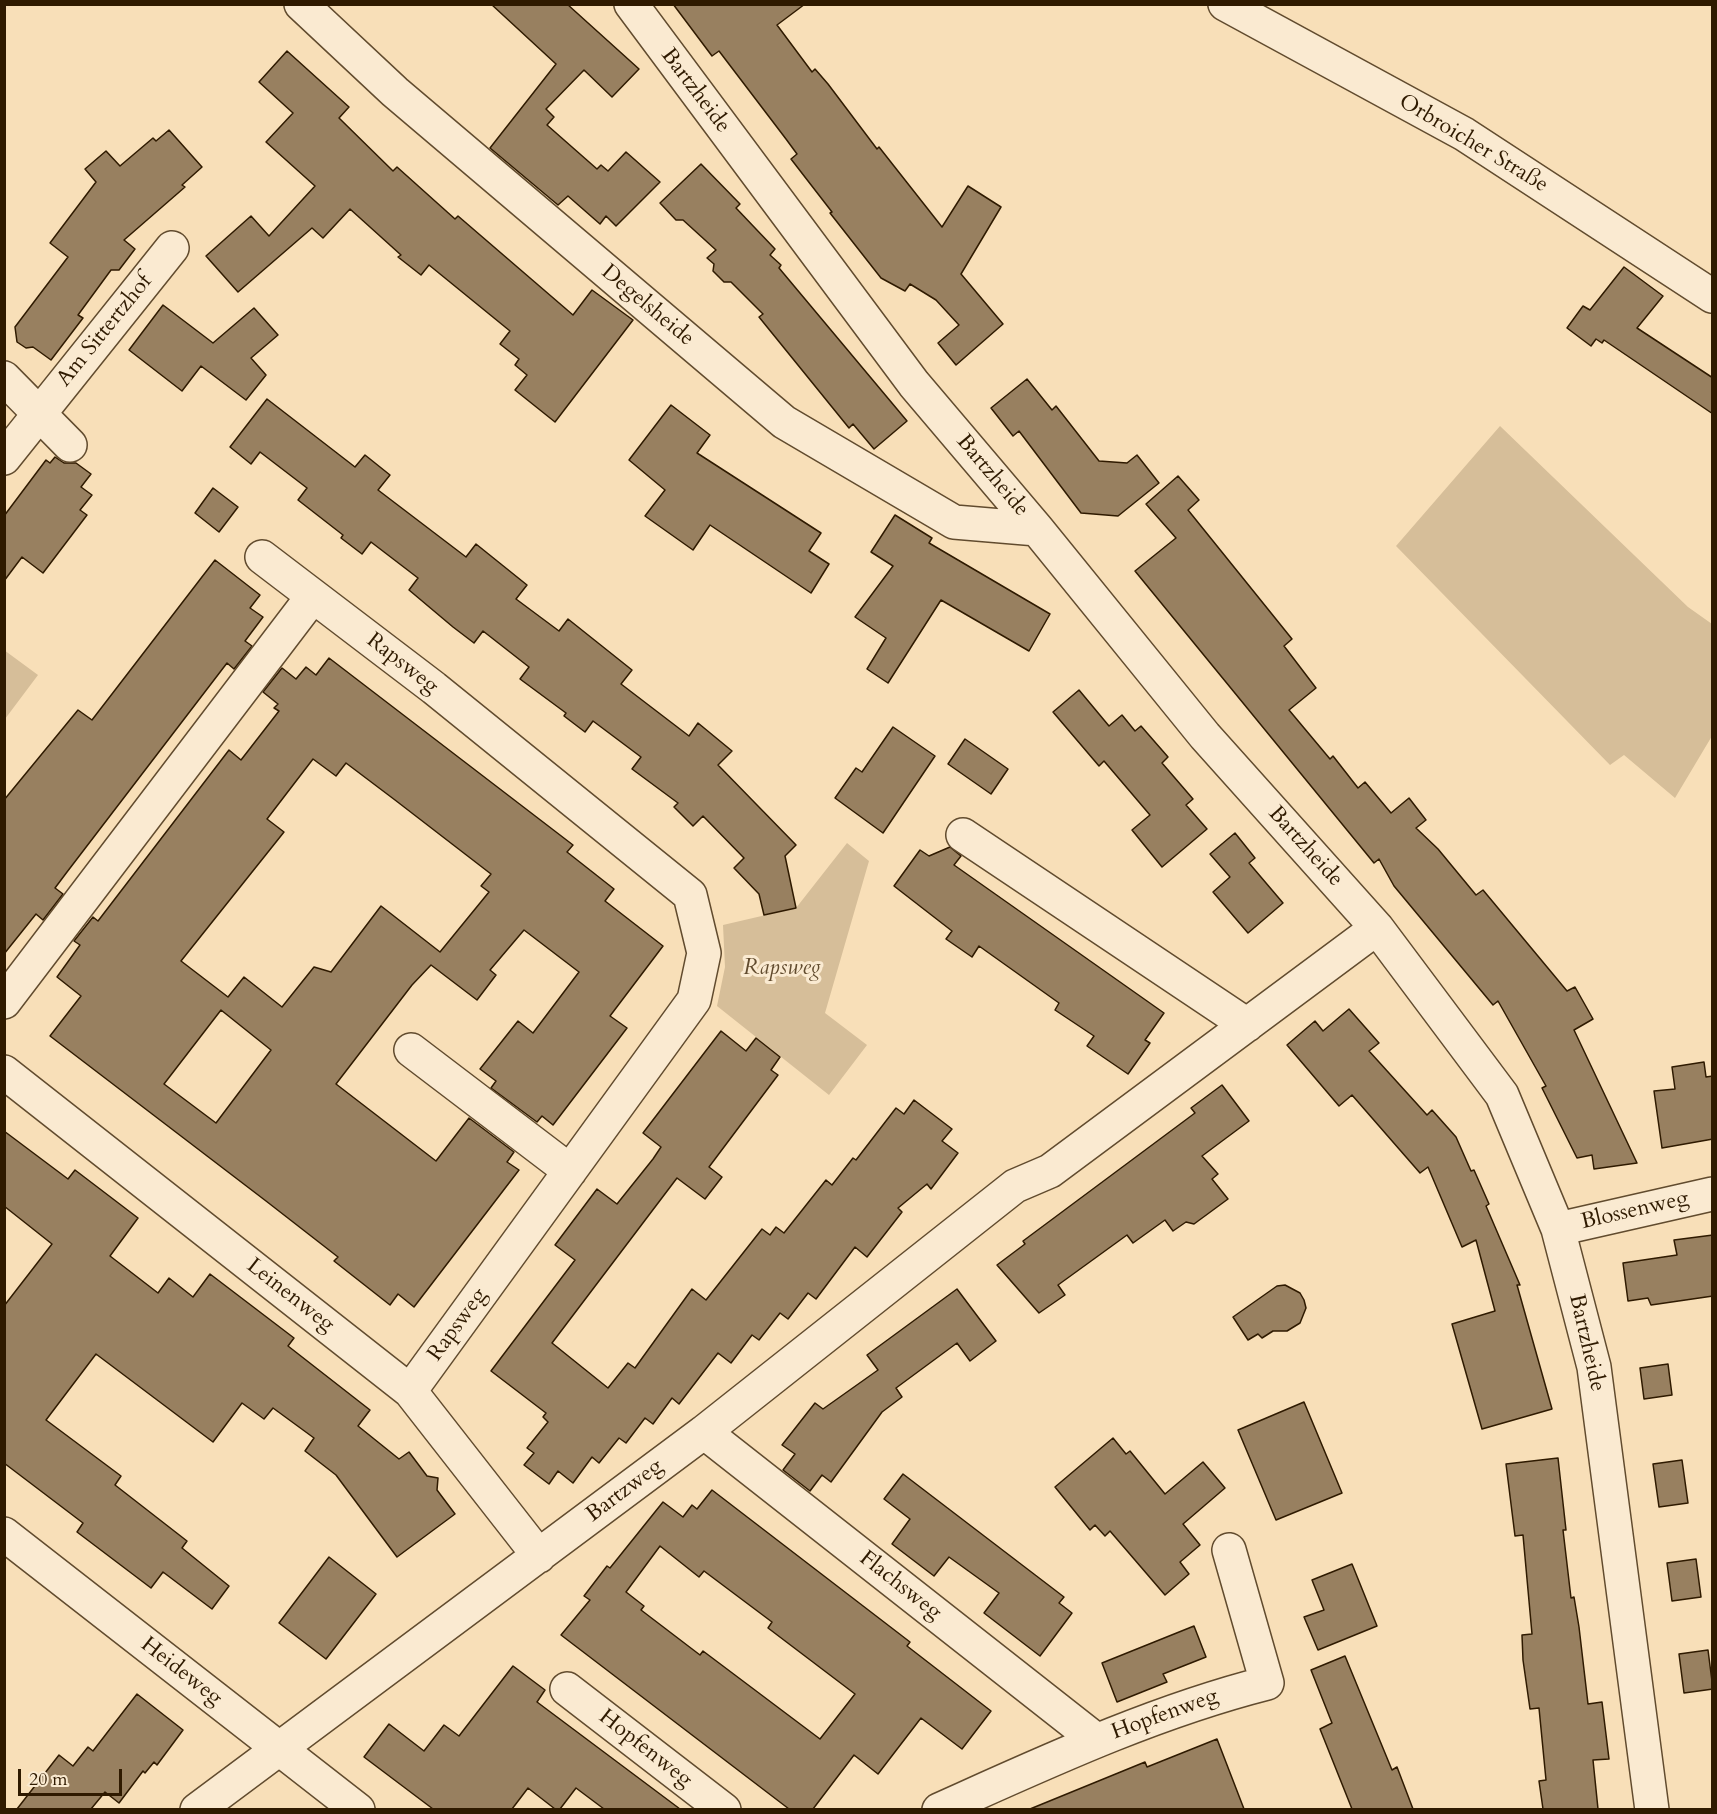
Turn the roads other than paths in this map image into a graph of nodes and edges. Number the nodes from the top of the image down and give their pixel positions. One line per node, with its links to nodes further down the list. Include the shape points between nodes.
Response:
1 (301, 4): 10 (street, Degelsheide, via 395,92 783,422 954,522)
2 (631, 4): 10 (street, Bartzheide, via 914,384)
3 (1225, 4): 5 (street, Orbroicher Straße, via 1464,134)
4 (172, 248): 7 (street, Am Sittertzhof)
5 (1713, 296)
6 (4, 378): 7 (street)
7 (37, 415): 8 (street); 9 (street, Am Sittertzhof)
8 (70, 445)
9 (4, 458)
10 (1037, 529): 14 (street, Bartzheide, via 1205,736)
11 (262, 557): 12 (street, Rapsweg)
12 (313, 596): 15 (street); 19 (street, Rapsweg, via 434,688 690,895 704,952 694,1000)
13 (963, 836): 16 (street)
14 (1377, 928): 16 (street); 21 (street, Bartzheide, via 1502,1095)
15 (4, 1002)
16 (1247, 1025): 23 (street, Bartzweg, via 1050,1171 1015,1186)
17 (411, 1050): 19 (street)
18 (4, 1072): 22 (street, Leinenweg)
19 (570, 1171): 22 (street, Rapsweg)
20 (1713, 1194): 21 (street, Blossenweg)
21 (1558, 1229): 34 (street, Bartzheide, via 1594,1367)
22 (410, 1390): 26 (street, Leinenweg)
23 (704, 1432): 26 (street, Bartzweg); 28 (street, Flachsweg)
24 (4, 1534): 29 (street, Heideweg)
25 (1229, 1550): 28 (street, Hopfenweg, via 1267,1683)
26 (539, 1556): 29 (street, Bartzweg)
27 (567, 1689): 32 (street, Hopfenweg)
28 (1096, 1740): 33 (street, Hopfenweg)
29 (280, 1749): 30 (street, Bartzweg); 31 (street, Heideweg)
30 (197, 1809)
31 (358, 1809)
32 (724, 1809)
33 (939, 1809)
34 (1652, 1809)

